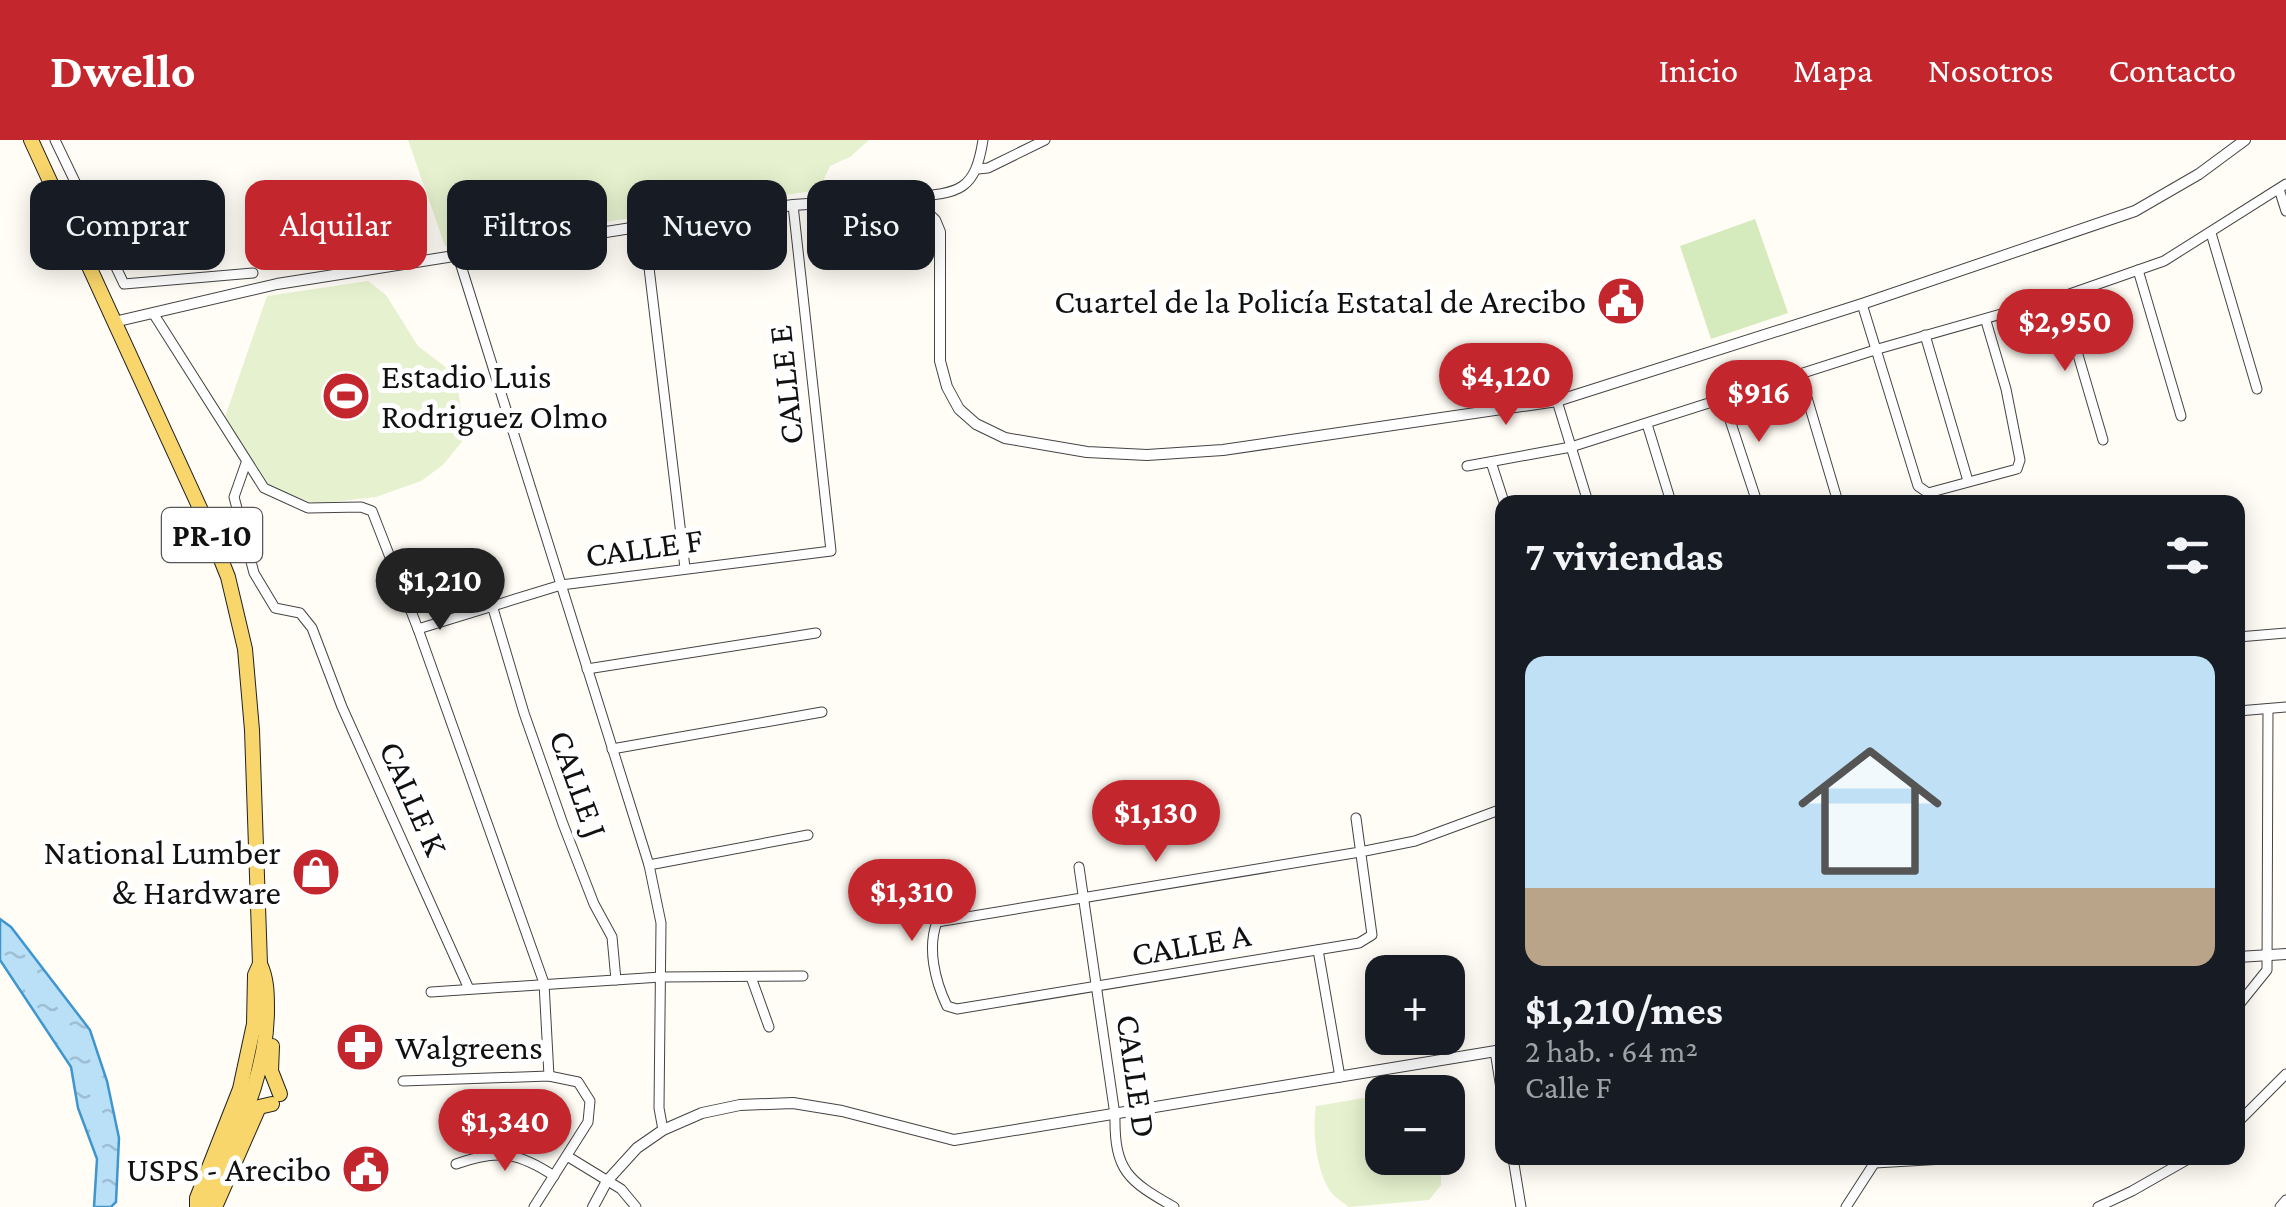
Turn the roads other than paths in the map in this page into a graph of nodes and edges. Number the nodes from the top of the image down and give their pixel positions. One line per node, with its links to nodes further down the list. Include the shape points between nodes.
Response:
1 (31, 140): 24 (main road, PR-10)
2 (55, 140): 19 (street, via 124,284)
3 (983, 140): 6 (street)
4 (1045, 140): 6 (street)
5 (2245, 140): 21 (street, via 2135,211)
6 (978, 169): 8 (street, via 961,188)
7 (2283, 187): 12 (street); 14 (street)
8 (935, 195)
9 (807, 205): 10 (street)
10 (793, 206): 11 (street); 44 (street, CALLE E, via 831,550)
11 (787, 207)
12 (2286, 211)
13 (935, 220): 30 (street, via 940,361 947,387 976,424 1005,438 1087,452 1222,450)
14 (2211, 233): 18 (street); 28 (street)
15 (447, 258): 22 (street, via 277,284)
16 (462, 270): 46 (street)
17 (649, 270): 45 (street)
18 (2138, 270): 20 (street); 31 (street)
19 (253, 273)
20 (2061, 297): 23 (street); 33 (street)
21 (1862, 304): 26 (street); 30 (street)
22 (153, 313): 24 (street); 36 (street)
23 (1986, 321): 25 (street); 38 (street, via 2020,460 2017,468)
24 (114, 322): 69 (main road, PR-10, via 204,517 240,620 250,693)
25 (1925, 335): 26 (street); 38 (street)
26 (1878, 349): 27 (street); 38 (street, via 1918,486 1928,494)
27 (1800, 374): 29 (street); 43 (street)
28 (2257, 389)
29 (1724, 399): 32 (street); 42 (street)
30 (1557, 400): 34 (street)
31 (2181, 416)
32 (1647, 424): 34 (street); 41 (street)
33 (2103, 440)
34 (1571, 447): 35 (street); 40 (street)
35 (1492, 462): 37 (street); 39 (street)
36 (246, 463): 48 (street, via 264,488 298,505 372,511); 76 (street, CALLE K, via 234,498 254,573 276,608 300,613 312,628)
37 (1468, 466)
38 (1968, 481)
39 (1502, 495)
40 (1586, 495)
41 (1669, 495)
42 (1755, 495)
43 (1836, 495)
44 (823, 552): 45 (street, CALLE F)
45 (686, 568): 46 (street, CALLE F)
46 (560, 586): 47 (street, CALLE F); 52 (street)
47 (492, 605): 48 (street, CALLE F); 73 (street, CALLE J, via 562,824 612,938)
48 (418, 630): 74 (street)
49 (816, 633): 52 (street)
50 (2286, 634): 51 (street)
51 (2245, 637)
52 (587, 669): 57 (street)
53 (2286, 707): 54 (street)
54 (2268, 708): 55 (street); 67 (street)
55 (2245, 710)
56 (822, 712): 57 (street)
57 (612, 748): 62 (street)
58 (1495, 812): 61 (street, via 1415,841)
59 (1356, 818): 61 (street)
60 (808, 836): 62 (street)
61 (1360, 852): 64 (street); 65 (street, via 1372,935)
62 (649, 864): 71 (street, via 662,923)
63 (1079, 868): 64 (street, CALLE D)
64 (1083, 897): 75 (street, CALLE D); 75 (street, CALLE A, via 937,922 931,938 946,1006)
65 (1318, 950): 75 (street, CALLE A); 84 (street)
66 (2286, 954): 67 (street)
67 (2268, 955): 68 (street); 78 (street, via 2267,970)
68 (2245, 957)
69 (260, 964): 79 (main road, PR-10); 98 (main road, PR-10, via 240,1090)
70 (803, 976): 72 (street)
71 (662, 977): 72 (street); 73 (street); 88 (street)
72 (751, 977): 80 (street)
73 (616, 980): 74 (street)
74 (544, 983): 76 (street); 83 (street)
75 (1097, 988): 87 (street, CALLE D)
76 (469, 989): 77 (street)
77 (431, 992)
78 (2245, 997)
79 (267, 1025): 98 (main road, PR-10, via 254,1094); 99 (main road, via 276,1099 259,1107)
80 (770, 1027)
81 (1495, 1051): 84 (street)
82 (2286, 1074): 86 (street)
83 (549, 1076): 85 (street); 89 (street, via 578,1082 590,1101 588,1122)
84 (1340, 1077): 87 (street)
85 (403, 1081)
86 (2245, 1115)
87 (1115, 1116): 88 (street, via 954,1140 842,1111 780,1103 702,1113); 103 (street, CALLE D, via 1126,1173)
88 (664, 1130): 95 (street)
89 (567, 1156): 94 (street); 95 (street)
90 (456, 1164): 94 (street, via 514,1155)
91 (1514, 1165): 104 (street)
92 (1874, 1165): 105 (street)
93 (2178, 1165): 96 (street)
94 (554, 1176): 100 (street)
95 (607, 1181): 101 (street); 102 (street)
96 (2132, 1192): 106 (street); 107 (street)
97 (2286, 1200): 108 (street)
98 (199, 1207)
99 (215, 1207)
100 (534, 1207)
101 (592, 1207)
102 (636, 1207)
103 (1174, 1207)
104 (1521, 1207)
105 (1846, 1207)
106 (2098, 1207)
107 (2131, 1207)
108 (2280, 1207)

